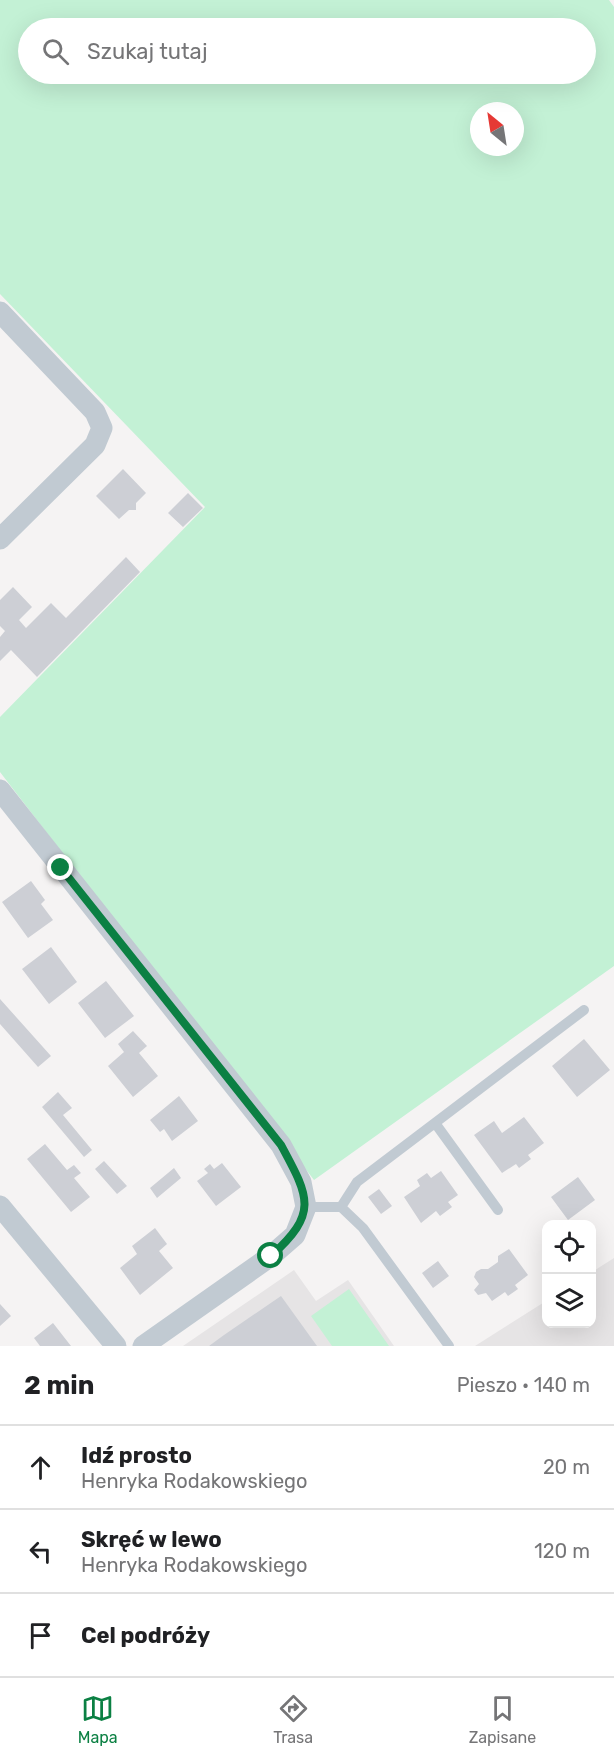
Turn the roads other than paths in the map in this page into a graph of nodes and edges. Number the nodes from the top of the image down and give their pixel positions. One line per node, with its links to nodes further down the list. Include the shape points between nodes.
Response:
1 (0, 312): 2 (street, via 95,412 102,428 95,445)
2 (0, 539)
3 (0, 790): 7 (street, via 281,1145 301,1182)
4 (584, 1010): 5 (lane)
5 (435, 1123): 8 (lane, via 357,1182); 9 (lane)
6 (0, 1206): 10 (street)
7 (306, 1207): 8 (lane); 11 (street, via 295,1234 271,1256)
8 (341, 1207): 12 (lane, via 363,1228)
9 (498, 1210)
10 (116, 1346)
11 (143, 1346)
12 (449, 1346)

